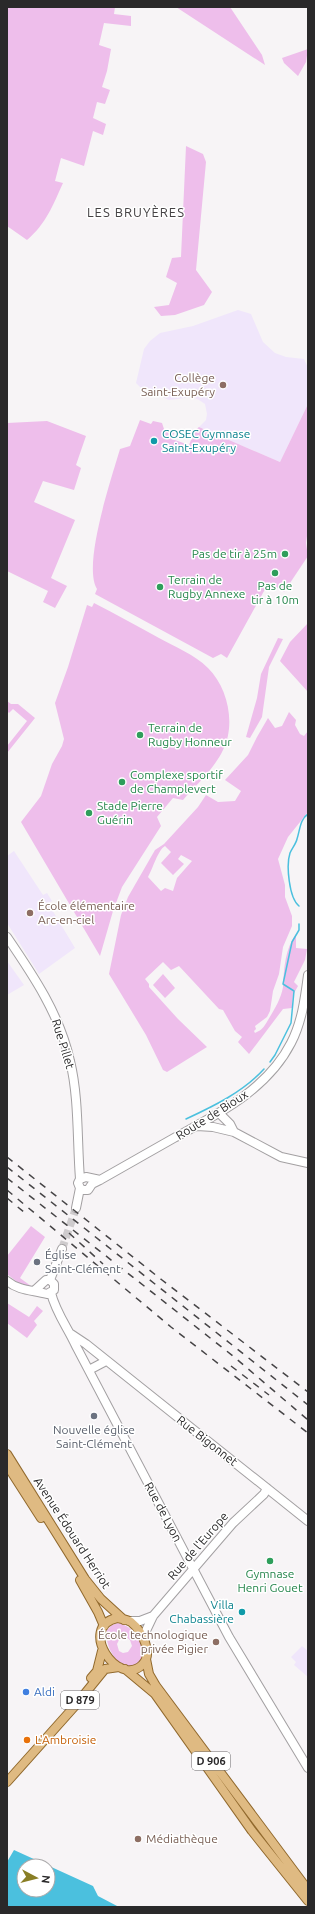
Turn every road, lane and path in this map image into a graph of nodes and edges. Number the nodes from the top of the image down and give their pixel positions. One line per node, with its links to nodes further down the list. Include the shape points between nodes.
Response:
1 (7, 937): 9 (street, Rue Pillet, via 50,1005 68,1053 73,1080 79,1163)
2 (308, 975): 3 (street, Route de Bioux, via 301,1016 286,1052 264,1080)
3 (232, 1104): 4 (street, Route de Bioux); 7 (street)
4 (218, 1114): 5 (street, Route de Bioux); 6 (street); 7 (street)
5 (197, 1126): 6 (street); 9 (street, Route de Bioux)
6 (221, 1128): 7 (street)
7 (232, 1128): 8 (street, via 281,1157)
8 (308, 1163)
9 (90, 1180): 9 (street, Route de Bioux, via 90,1189 82,1189 78,1183)
10 (62, 1249): 11 (street)
11 (50, 1280): 13 (street, via 44,1280); 14 (street, via 54,1286)
12 (7, 1281): 13 (street, via 20,1289)
13 (38, 1289): 14 (street, via 47,1294)
14 (51, 1293): 15 (street, Rue de Lyon, via 61,1319)
15 (81, 1344): 16 (street, Rue Bigonnet); 17 (street, Rue de Lyon)
16 (106, 1361): 17 (street); 20 (street, Rue Bigonnet)
17 (89, 1370): 22 (street, Rue de Lyon)
18 (7, 1454): 24 (main road, Avenue Édouard Herriot, via 85,1579 101,1599)
19 (7, 1465): 25 (main road, Avenue Édouard Herriot, via 82,1582)
20 (265, 1491): 21 (street, Rue Bigonnet, via 287,1503); 22 (street, Rue de l'Europe)
21 (308, 1521)
22 (192, 1569): 23 (street, Rue de l'Europe); 31 (street, Rue de Lyon, via 229,1637)
23 (153, 1616): 24 (street, via 140,1621); 26 (street, Rue de l'Europe)
24 (127, 1620): 25 (main road, via 112,1619); 26 (main road)
25 (104, 1626): 27 (main road, via 100,1637)
26 (143, 1637): 28 (main road, via 147,1649)
27 (102, 1651): 29 (main road); 30 (main road, D 879, via 97,1671)
28 (146, 1659): 29 (main road, via 136,1669); 34 (main road, D 906, via 148,1674 156,1686)
29 (122, 1668): 30 (main road, D 879, via 106,1669); 34 (main road, D 906, via 155,1694 252,1831)
30 (42, 1740): 32 (main road, D 879); 33 (main road, D 879)
31 (308, 1768)
32 (7, 1776)
33 (7, 1782)
34 (307, 1897)

